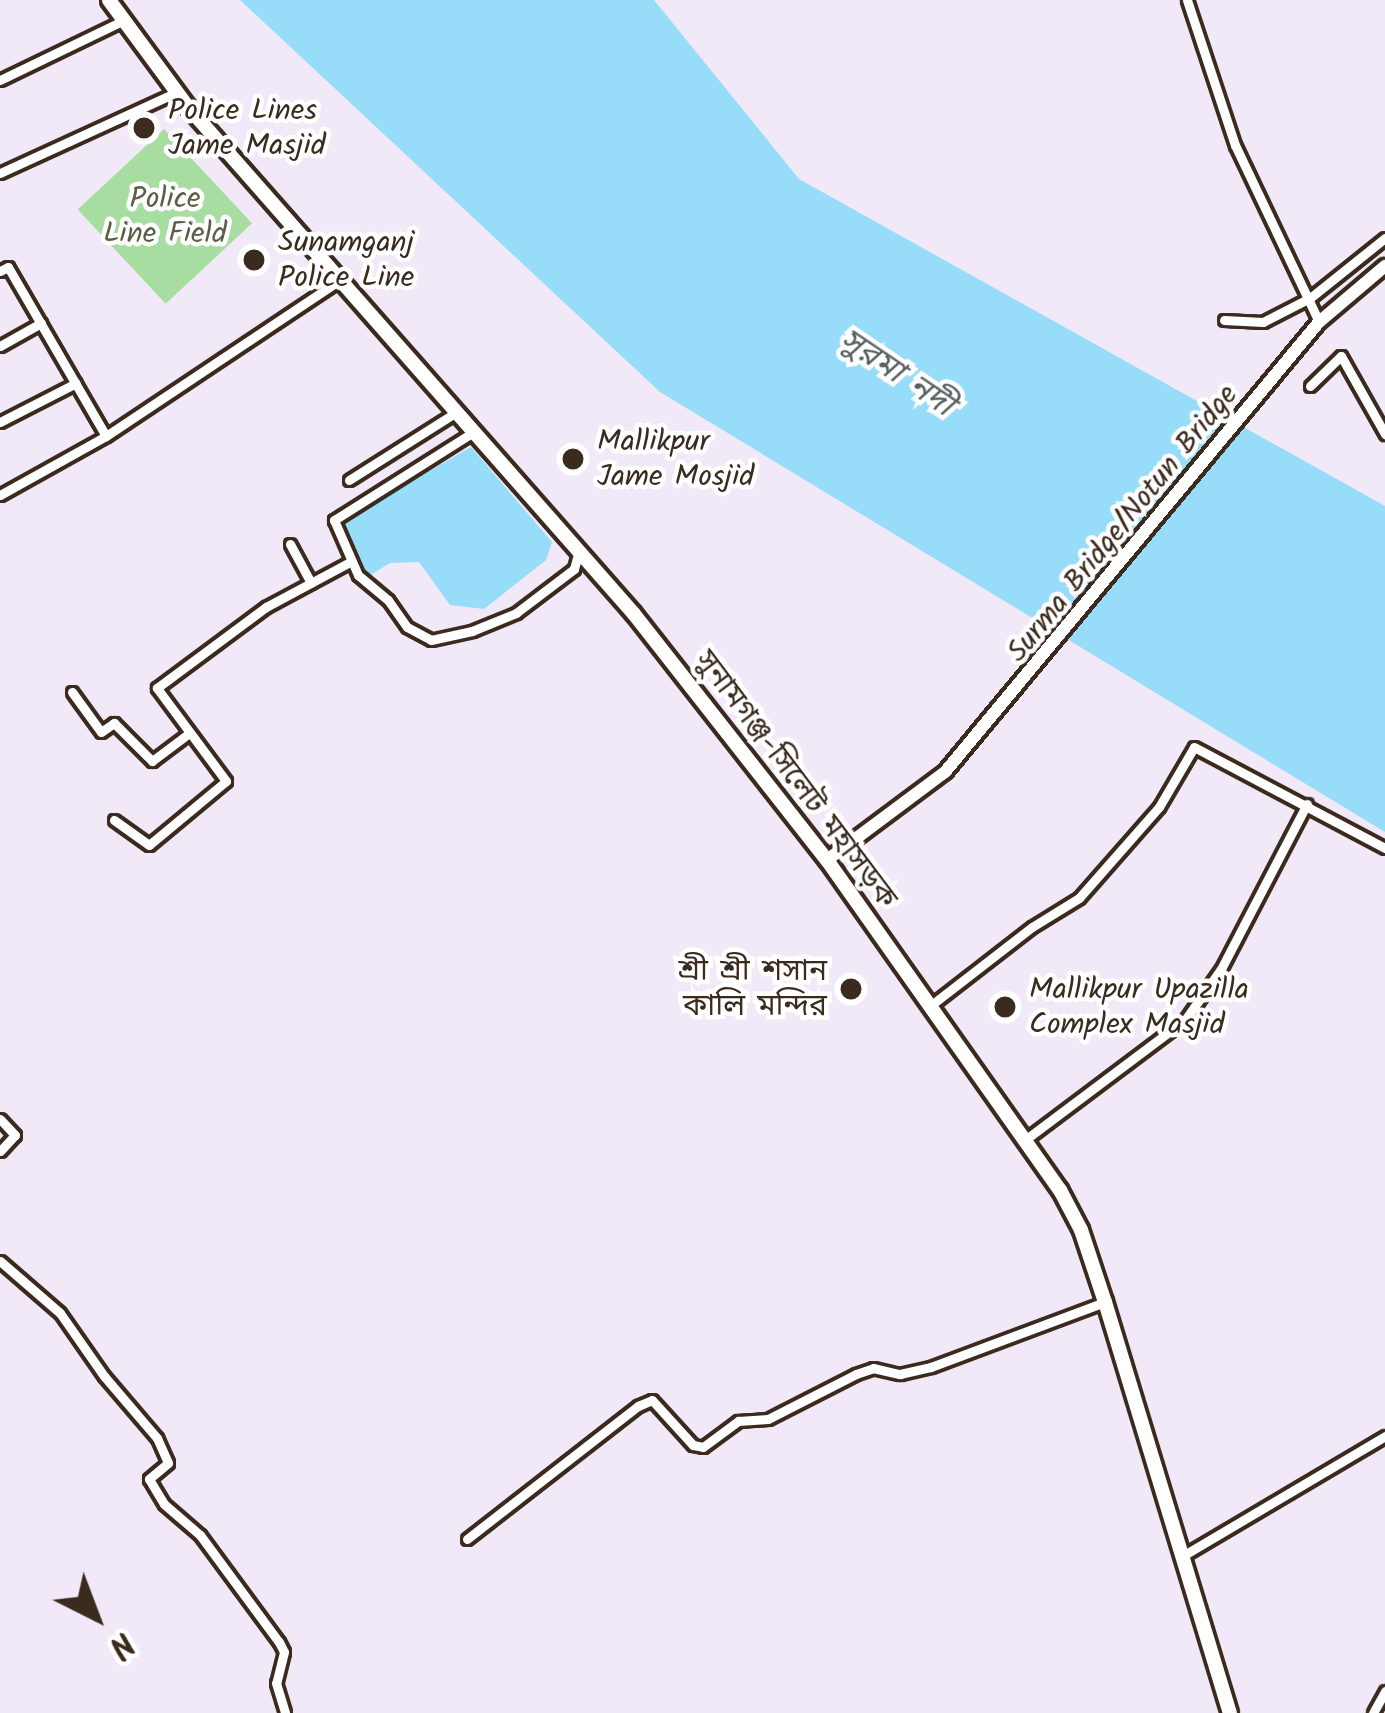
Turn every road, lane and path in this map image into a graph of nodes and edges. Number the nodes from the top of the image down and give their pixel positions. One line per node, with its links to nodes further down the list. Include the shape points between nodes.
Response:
1 (109, 0): 3 (main road, সুনামগঞ্জ-সিলেট মহাসড়ক)
2 (1187, 0): 12 (street, via 1235,146)
3 (124, 20): 4 (street); 5 (main road, সুনামগঞ্জ-সিলেট মহাসড়ক)
4 (0, 80)
5 (176, 92): 6 (street); 11 (main road, সুনামগঞ্জ-সিলেট মহাসড়ক)
6 (0, 173)
7 (1385, 238): 12 (street)
8 (0, 255): 10 (street)
9 (1385, 266): 14 (main road, Surma Bridge/Notun Bridge)
10 (4, 269): 15 (street)
11 (340, 279): 19 (main road, সুনামগঞ্জ-সিলেট মহাসড়ক); 23 (street)
12 (1310, 298): 13 (street, via 1263,322); 14 (street)
13 (1225, 320)
14 (1319, 322): 35 (main road, Surma Bridge/Notun Bridge, via 988,725 911,802)
15 (41, 323): 16 (street); 17 (street)
16 (0, 346)
17 (76, 383): 20 (street); 23 (street)
18 (1310, 386): 22 (street, via 1341,356)
19 (458, 411): 21 (main road, সুনামগঞ্জ-সিলেট মহাসড়ক); 24 (street)
20 (0, 422)
21 (476, 430): 27 (main road, সুনামগঞ্জ-সিলেট মহাসড়ক); 28 (street, via 334,520)
22 (1385, 434)
23 (106, 436): 25 (street)
24 (349, 480)
25 (0, 495)
26 (290, 544): 29 (street)
27 (579, 550): 28 (street, via 574,569 516,613 430,640 407,626); 35 (main road, সুনামগঞ্জ-সিলেট মহাসড়ক)
28 (350, 562): 29 (street)
29 (311, 583): 31 (street, via 157,688)
30 (72, 692): 31 (street, via 100,732 114,723 152,761)
31 (188, 734): 33 (street, via 226,781 149,845)
32 (1306, 804): 34 (street); 36 (street, via 1195,748 1159,808 1079,898); 38 (street, via 1221,969 1185,1020)
33 (114, 820)
34 (1385, 848)
35 (827, 860): 36 (main road, সুনামগঞ্জ-সিলেট মহাসড়ক)
36 (930, 1006): 38 (main road, সুনামগঞ্জ-সিলেট মহাসড়ক)
37 (0, 1119): 39 (street, via 14,1135)
38 (1025, 1140): 41 (main road, সুনামগঞ্জ-সিলেট মহাসড়ক, via 1081,1230)
39 (0, 1150)
40 (0, 1261): 46 (street, via 60,1312 158,1438 168,1463 149,1479 279,1642 276,1683)
41 (1105, 1302): 43 (street, via 931,1367 900,1374 873,1368 768,1419 738,1420 703,1447 652,1400); 44 (main road, সুনামগঞ্জ-সিলেট মহাসড়ক)
42 (1385, 1436): 44 (street)
43 (467, 1539)
44 (1184, 1556): 47 (main road, সুনামগঞ্জ-সিলেট মহাসড়ক)
45 (1385, 1691): 48 (street)
46 (285, 1713)
47 (1230, 1713)
48 (1373, 1713)

